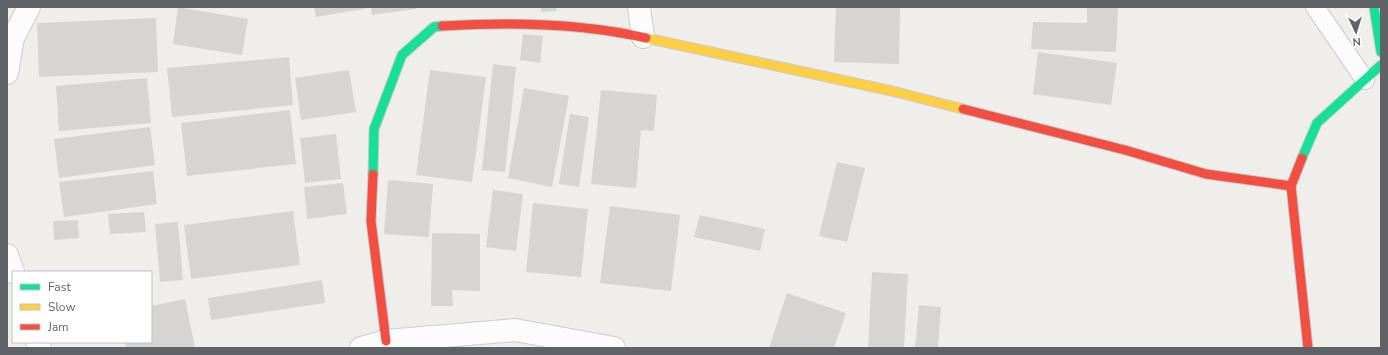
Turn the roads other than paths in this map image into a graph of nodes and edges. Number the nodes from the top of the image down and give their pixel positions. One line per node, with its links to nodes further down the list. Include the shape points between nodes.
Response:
1 (29, 7): 8 (street, via 13,38)
2 (639, 7): 5 (street)
3 (1315, 7): 9 (lane)
4 (1374, 7): 6 (main road)
5 (643, 37): 10 (main road, via 892,91 1125,150 1206,174); 13 (main road, via 579,28 494,23 434,27 402,55 374,129 371,221)
6 (1381, 52)
7 (1381, 65): 9 (main road)
8 (7, 73)
9 (1365, 80): 10 (main road, via 1317,123)
10 (1291, 186): 16 (main road)
11 (7, 255): 12 (street)
12 (13, 271)
13 (386, 341): 14 (street); 15 (street, via 515,330)
14 (361, 348)
15 (614, 348)
16 (1308, 348)

